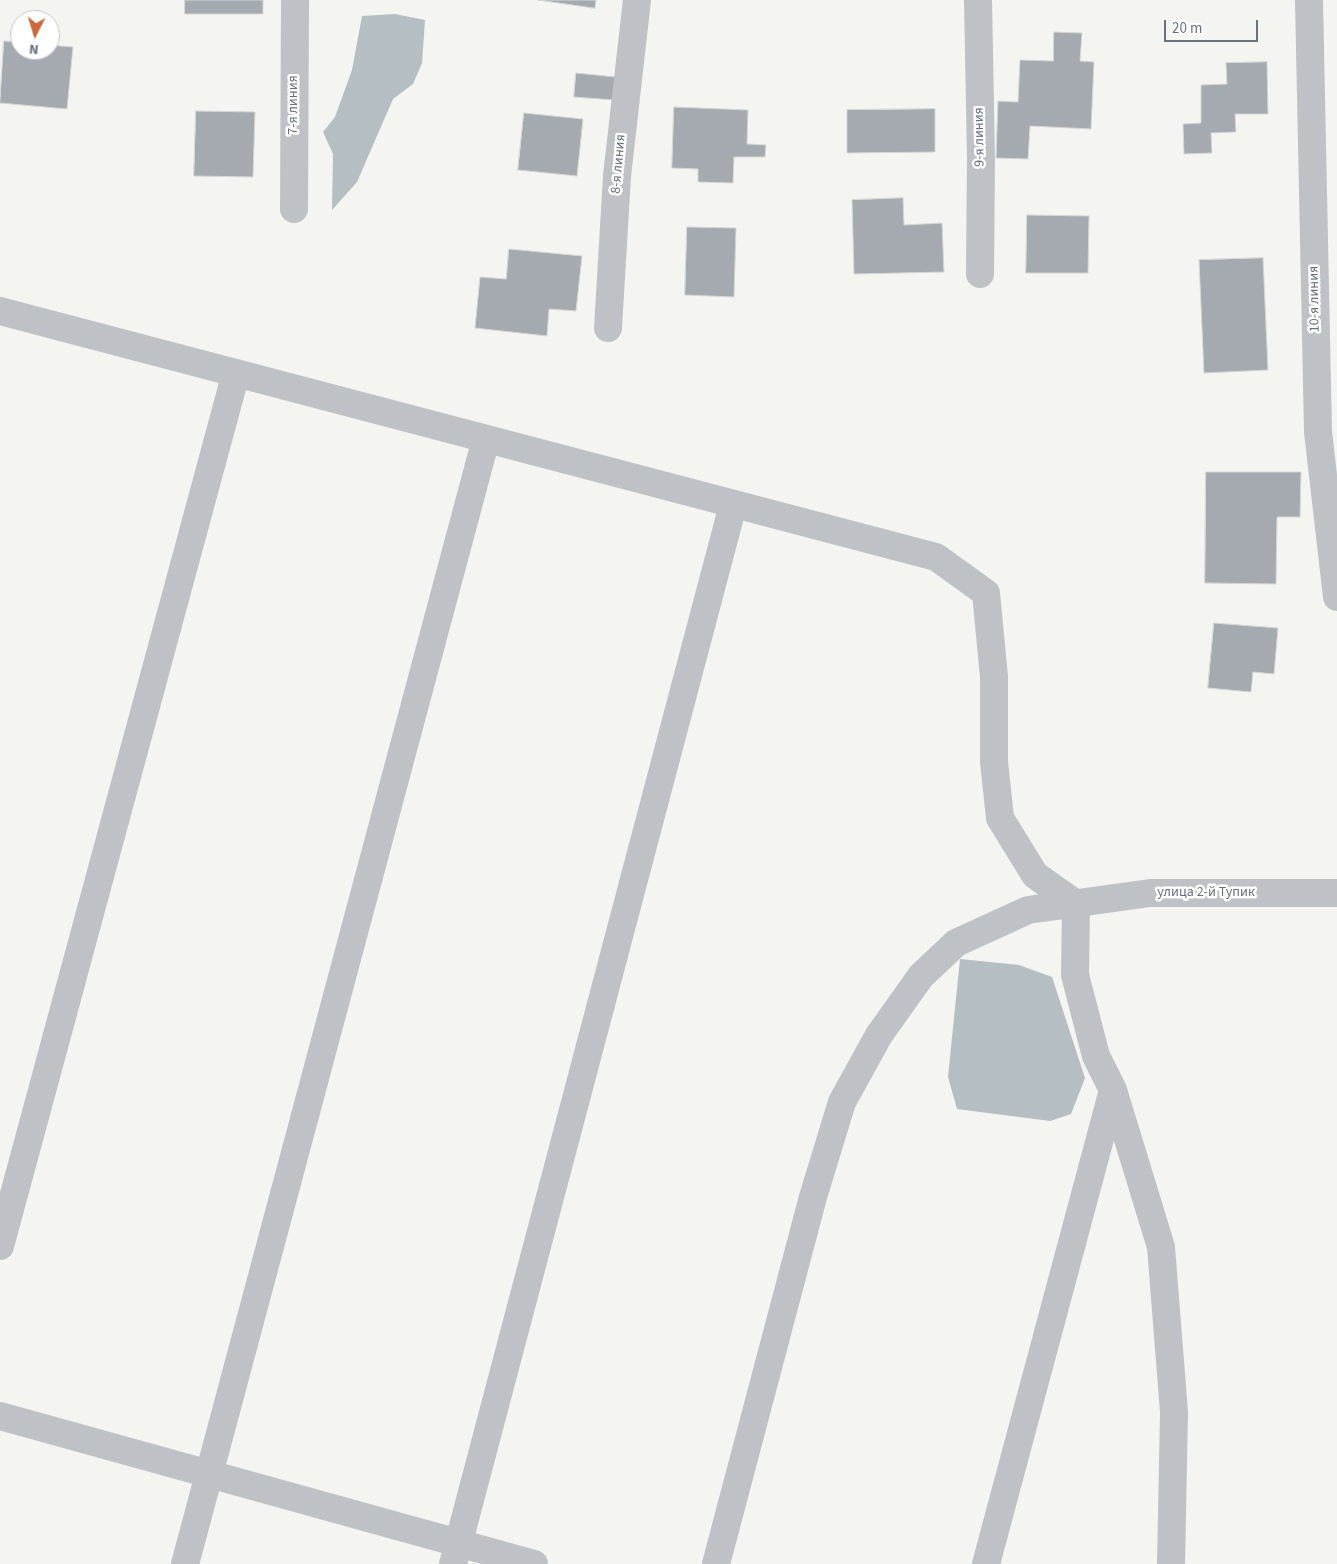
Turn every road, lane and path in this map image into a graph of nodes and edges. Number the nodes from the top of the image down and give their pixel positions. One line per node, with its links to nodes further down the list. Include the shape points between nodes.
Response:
1 (295, 0): 5 (street, 7-я линия)
2 (637, 0): 8 (street, 8-я линия, via 617,176)
3 (978, 0): 6 (street, 9-я линия)
4 (1309, 0): 12 (street, 10-я линия, via 1318,432)
5 (294, 209)
6 (980, 274)
7 (0, 312): 9 (street)
8 (608, 328)
9 (236, 374): 10 (street); 16 (street)
10 (486, 440): 11 (street); 18 (street)
11 (733, 505): 14 (street, via 936,557 986,593 994,677 994,762 1000,818 1035,875); 19 (street)
12 (1337, 597)
13 (1337, 893): 14 (street, улица 2-й Тупик, via 1150,893)
14 (1076, 904): 15 (street, via 1075,975 1096,1056); 22 (street, улица 2-й Тупик, via 1028,910 956,943 921,976 879,1035 842,1102 810,1207)
15 (1113, 1090): 23 (street); 24 (street, via 1161,1248 1174,1412)
16 (0, 1246)
17 (0, 1416): 18 (street)
18 (210, 1474): 19 (street); 20 (street)
19 (456, 1553): 21 (street)
20 (185, 1564)
21 (534, 1564)
22 (716, 1564)
23 (986, 1564)
24 (1171, 1564)

